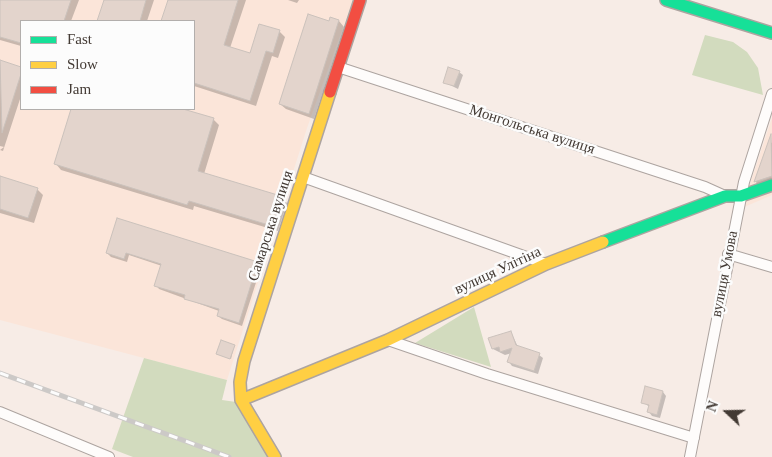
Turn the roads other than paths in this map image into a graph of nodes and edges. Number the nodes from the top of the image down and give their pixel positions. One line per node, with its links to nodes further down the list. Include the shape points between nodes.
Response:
1 (360, 0): 4 (street, Самарська вулиця)
2 (666, 0): 3 (street)
3 (772, 33)
4 (338, 67): 6 (street, Самарська вулиця); 8 (street, Монгольська вулиця)
5 (772, 94): 9 (street, вулиця Умова, via 749,161)
6 (303, 177): 11 (street); 14 (street, Самарська вулиця, via 244,361)
7 (772, 185): 9 (street, вулиця Улітіна)
8 (725, 196): 9 (street, вулиця Улітіна); 11 (street, вулиця Улітіна)
9 (741, 196): 10 (street, вулиця Умова)
10 (728, 254): 12 (street); 16 (street, вулиця Умова)
11 (546, 264): 13 (street, вулиця Улітіна)
12 (772, 267)
13 (388, 340): 14 (street, вулиця Улітіна); 16 (street)
14 (241, 400): 18 (street)
15 (0, 412): 17 (street)
16 (694, 438): 19 (street, вулиця Умова)
17 (103, 456)
18 (275, 457)
19 (690, 457)

